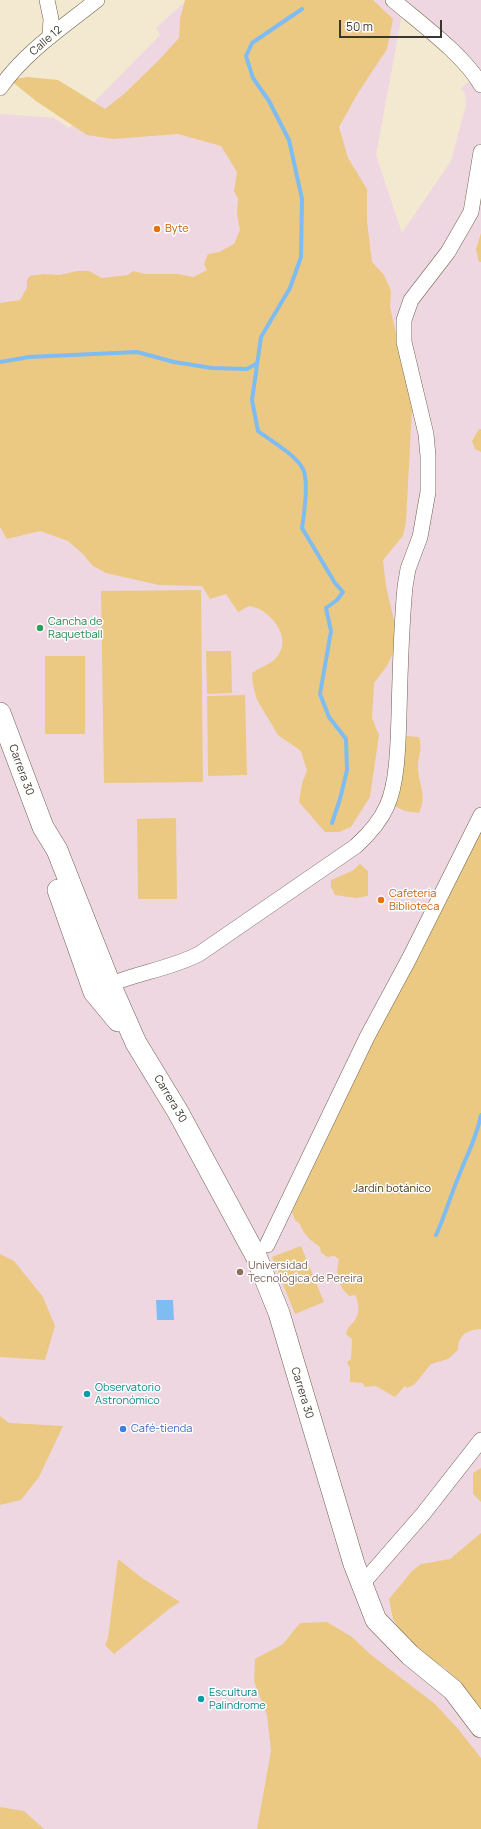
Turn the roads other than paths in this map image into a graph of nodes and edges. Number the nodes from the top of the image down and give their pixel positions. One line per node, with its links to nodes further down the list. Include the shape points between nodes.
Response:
1 (47, 0): 4 (street, via 52,19)
2 (96, 0): 4 (street, Calle 12)
3 (393, 0): 5 (street, via 450,49)
4 (50, 37): 6 (street, Calle 12, via 10,73)
5 (481, 85)
6 (0, 88)
7 (481, 152): 10 (street, via 471,212 448,252 411,300 404,320 404,342 426,434 428,492 420,537 408,569 405,587 398,740 393,786 388,805 369,834 356,846 199,954 171,966)
8 (0, 713): 10 (street, Carrera 30, via 43,827 57,850)
9 (481, 815): 11 (street, via 367,1037)
10 (102, 988): 13 (street, Carrera 30, via 178,1112 256,1256 279,1313 342,1527)
11 (267, 1245)
12 (481, 1440): 13 (street, via 423,1514)
13 (362, 1584): 14 (street, Carrera 30, via 376,1620 410,1655 453,1690)
14 (481, 1727)

